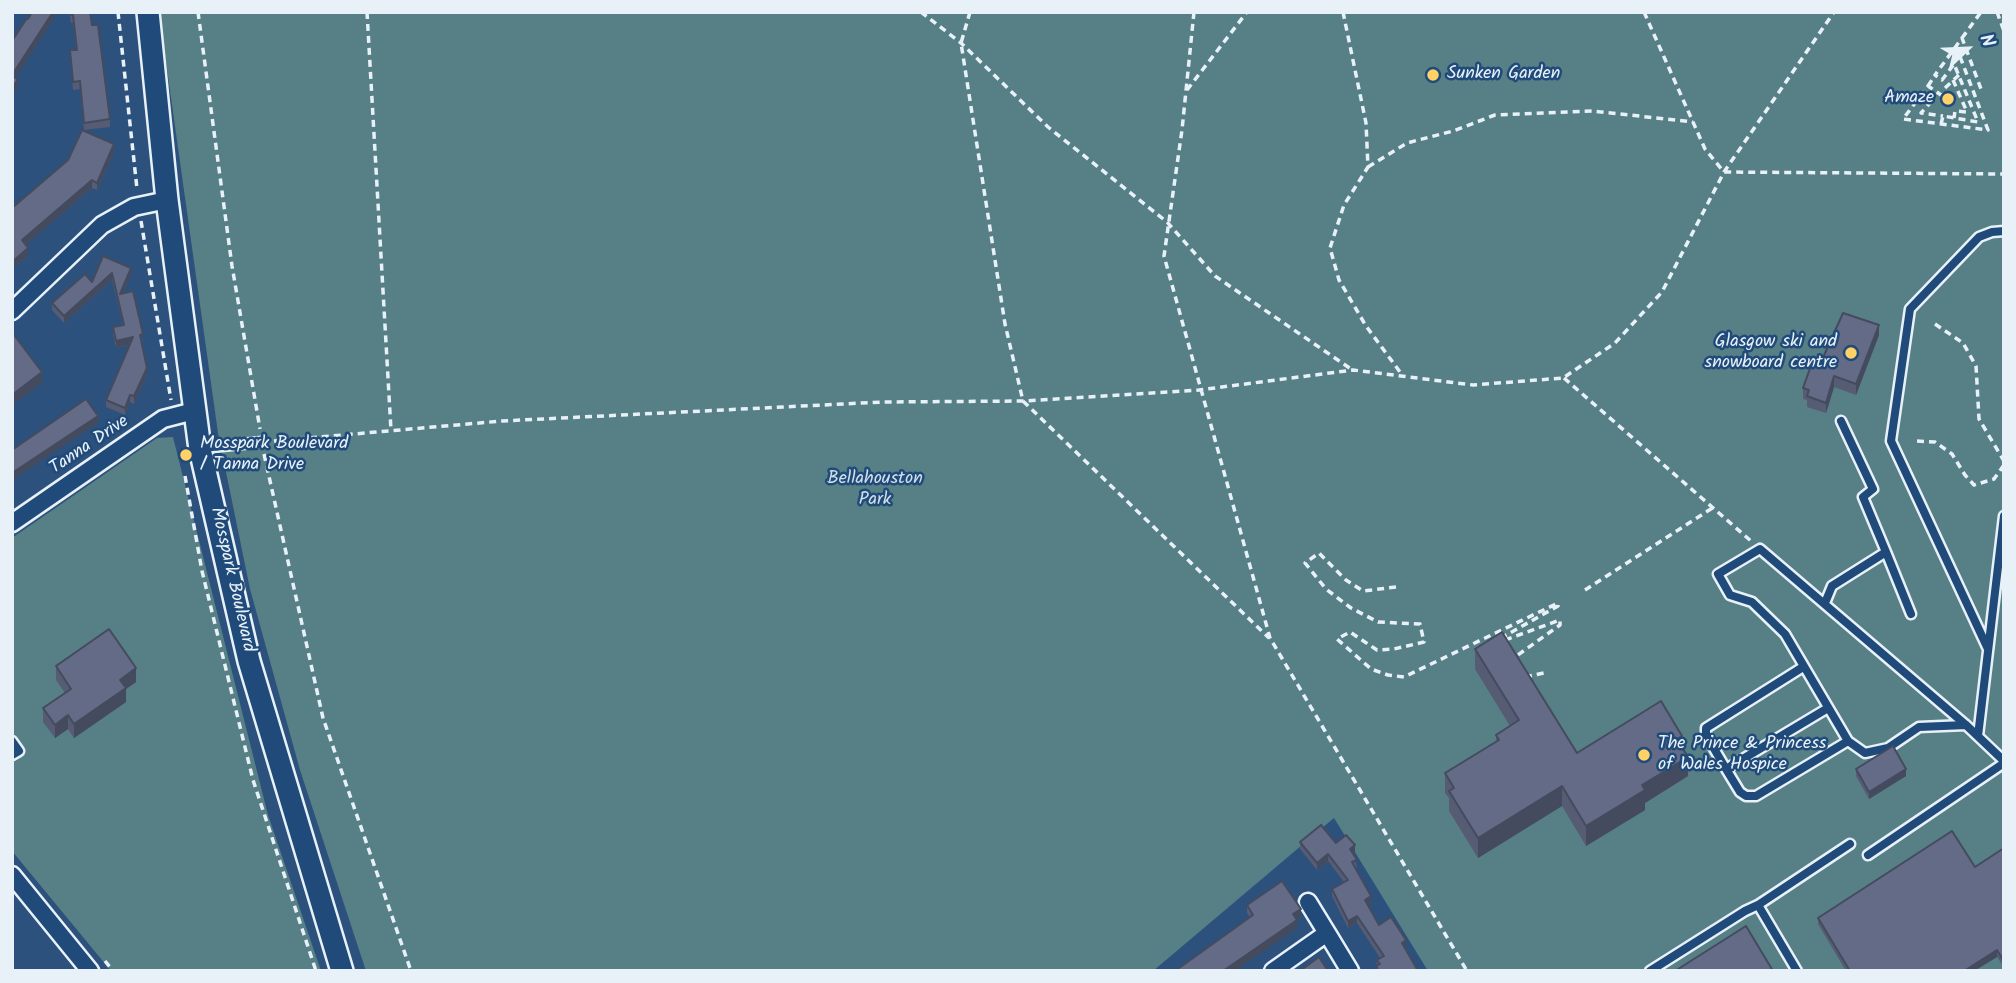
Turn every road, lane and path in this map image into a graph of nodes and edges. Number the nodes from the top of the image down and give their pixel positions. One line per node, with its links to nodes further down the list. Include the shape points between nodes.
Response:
1 (148, 12): 33 (street, Mosspark Boulevard)
2 (198, 12): 47 (path, via 232,266)
3 (367, 12): 45 (path)
4 (920, 12): 15 (path)
5 (970, 12): 15 (path)
6 (1194, 12): 23 (path)
7 (1247, 12): 23 (path)
8 (1343, 12): 30 (path, via 1366,123)
9 (1644, 12): 28 (path)
10 (1834, 12): 31 (path)
11 (1980, 12): 14 (path)
12 (1997, 12): 13 (path)
13 (2004, 32)
14 (1962, 38): 16 (path); 22 (path)
15 (961, 43): 34 (path, via 1048,127); 42 (path, via 1005,324)
16 (1956, 46): 17 (path); 29 (path, via 1988,130)
17 (1935, 75): 18 (path, via 1942,80 1954,64); 20 (path)
18 (1959, 75): 19 (path); 27 (path, via 1978,122)
19 (1953, 80): 21 (path); 27 (path, via 1967,112 1955,111)
20 (1928, 86): 24 (path); 29 (path, via 1903,119)
21 (1945, 88)
22 (1981, 89)
23 (1186, 92): 34 (path)
24 (1941, 95)
25 (1932, 101): 26 (path, via 1921,113)
26 (1943, 116): 27 (path); 29 (path)
27 (1954, 118)
28 (1693, 122): 30 (path, via 1593,111 1495,116 1407,143); 31 (path, via 1705,149)
29 (1941, 124)
30 (1368, 167): 39 (path, via 1344,205 1330,247 1339,280)
31 (1724, 172): 32 (path); 40 (path, via 1662,292 1615,343)
32 (2004, 174)
33 (167, 200): 36 (street, via 134,207 102,225); 43 (street, Mosspark Boulevard)
34 (1167, 222): 38 (path, via 1215,276); 41 (path, via 1164,256)
35 (2004, 231): 60 (lane, via 1979,237 1910,309 1891,441)
36 (12, 311)
37 (1935, 324): 49 (path, via 1963,342 1976,366 1979,419)
38 (1353, 370): 39 (path); 41 (path)
39 (1403, 376): 40 (path, via 1473,385)
40 (1563, 377): 50 (path)
41 (1199, 390): 42 (path); 59 (path)
42 (1023, 401): 45 (path, via 883,402); 59 (path)
43 (194, 411): 48 (street, Mosspark Boulevard); 52 (street, Tanna Drive, via 163,419)
44 (1842, 421): 54 (lane, via 1873,489 1863,497)
45 (391, 430): 47 (path)
46 (1917, 441): 49 (path, via 1935,442 1951,454 1974,485 1994,479)
47 (262, 442): 48 (lane); 79 (path, via 323,718)
48 (200, 449): 78 (street, Mosspark Boulevard, via 250,661)
49 (2004, 463)
50 (1714, 508): 53 (path); 56 (path)
51 (2004, 516): 60 (lane)
52 (12, 523)
53 (1760, 549): 57 (lane); 61 (lane, via 1718,574 1730,595 1752,602 1785,634)
54 (1886, 552): 57 (lane, via 1832,586); 58 (lane)
55 (1396, 587): 62 (path, via 1363,591 1319,553 1305,563 1326,589 1351,608 1378,622 1420,624 1424,642 1394,649 1377,650 1350,632 1337,639 1371,669 1388,675 1404,677 1558,603 1497,641 1560,620 1560,625 1513,658 1524,677)
56 (1585, 590)
57 (1825, 603): 64 (lane)
58 (1911, 614)
59 (1269, 638): 82 (path)
60 (1988, 649): 65 (lane)
61 (1803, 667): 63 (lane); 70 (lane, via 1706,728 1706,736)
62 (1544, 673)
63 (1828, 708): 67 (lane); 70 (lane)
64 (1966, 725): 65 (lane); 67 (lane, via 1919,727 1888,748 1865,753)
65 (1978, 736): 69 (lane)
66 (12, 741): 68 (lane, via 19,751)
67 (1848, 741): 70 (lane, via 1756,796 1740,792)
68 (12, 755)
69 (2004, 762): 72 (lane)
70 (1726, 769)
71 (1850, 844): 75 (lane)
72 (1868, 855)
73 (12, 875): 77 (street)
74 (1308, 902): 76 (street)
75 (1758, 905): 83 (lane); 84 (lane)
76 (1327, 933): 80 (street); 81 (street)
77 (90, 971)
78 (342, 971)
79 (411, 971)
80 (1273, 971)
81 (1350, 971)
82 (1467, 971)
83 (1650, 971)
84 (1797, 971)

